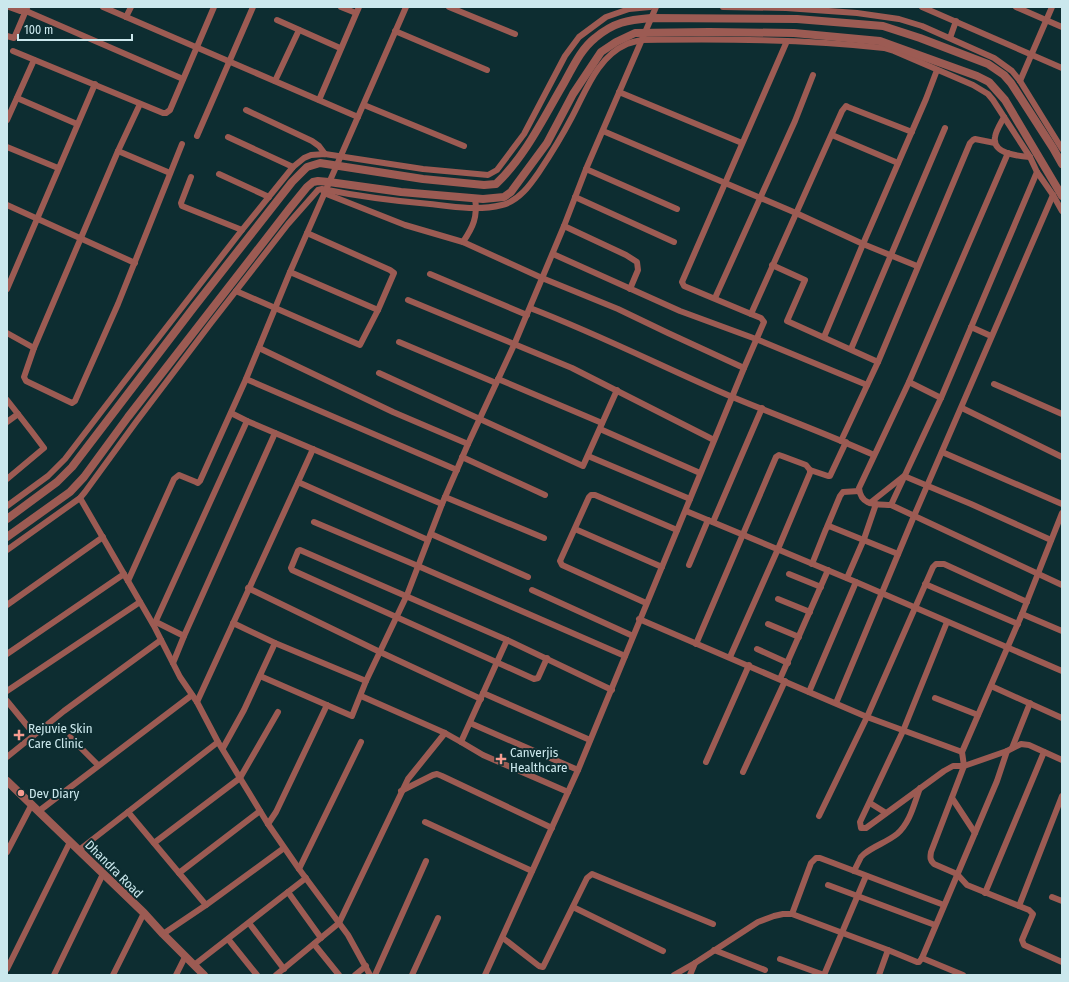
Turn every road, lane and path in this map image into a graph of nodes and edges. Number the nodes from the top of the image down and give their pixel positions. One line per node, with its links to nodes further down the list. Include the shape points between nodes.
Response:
1 (9, 7): 16 (street, via 20,11)
2 (103, 7): 19 (street)
3 (131, 7): 19 (street)
4 (214, 7): 32 (street)
5 (253, 7): 37 (street)
6 (341, 7): 18 (street)
7 (358, 7): 18 (street)
8 (406, 7): 26 (street)
9 (449, 7): 27 (street)
10 (650, 7): 71 (street, via 629,9 606,17 578,38 564,56 524,134 497,170 488,175)
11 (656, 7): 20 (street)
12 (723, 7): 17 (street)
13 (922, 7): 23 (street)
14 (1016, 7): 22 (street)
15 (1052, 7): 22 (street)
16 (27, 9): 28 (street, via 14,38); 42 (street)
17 (858, 10): 30 (street, via 922,26)
18 (356, 13): 33 (street)
19 (126, 17): 32 (street)
20 (652, 18): 29 (street); 74 (street, via 797,19 883,26 920,38 988,64 1004,75); 75 (street, via 630,20 612,26 594,38 581,53 528,145 496,184 423,179)
21 (277, 20): 25 (street)
22 (1046, 20): 24 (street); 35 (street)
23 (956, 22): 30 (street); 35 (street)
24 (1062, 27)
25 (299, 30): 33 (street); 44 (street)
26 (395, 31): 39 (street); 50 (street)
27 (515, 34)
28 (7, 36)
29 (643, 37): 31 (street); 46 (street); 86 (street, via 709,32 794,33 880,41 977,76 989,82 1005,100); 90 (street, via 635,33 601,52 573,94 547,144 511,192 494,199); 92 (street, via 617,50 599,67 558,144 520,196 503,205)
30 (950, 38): 43 (street, via 994,58)
31 (787, 40): 40 (street, via 884,48); 62 (street)
32 (196, 47): 37 (street); 42 (street)
33 (340, 48): 48 (street)
34 (13, 51): 36 (street)
35 (1031, 54): 38 (street); 43 (street)
36 (34, 60): 45 (street); 47 (street)
37 (230, 62): 44 (street); 60 (street)
38 (1062, 68)
39 (487, 70)
40 (937, 70): 53 (street, via 988,94); 58 (street)
41 (813, 75): 89 (street)
42 (183, 78): 49 (street, via 166,114)
43 (1020, 80): 67 (street)
44 (274, 81): 48 (street)
45 (95, 84): 49 (street); 55 (street)
46 (619, 92): 57 (street); 62 (street)
47 (17, 98): 54 (street); 55 (street)
48 (319, 100): 52 (street)
49 (140, 104): 68 (street)
50 (364, 105): 52 (street); 65 (street)
51 (246, 110): 70 (street, via 303,136 319,146)
52 (358, 117): 71 (street)
53 (1004, 117): 63 (street, via 996,133); 72 (street)
54 (7, 120)
55 (77, 124): 77 (street)
56 (945, 128): 105 (street)
57 (603, 131): 78 (street); 83 (street)
58 (912, 132): 59 (street, via 846,106); 73 (street)
59 (832, 135): 73 (street); 95 (street)
60 (197, 136)
61 (228, 137): 76 (street)
62 (742, 143): 83 (street)
63 (995, 143): 69 (street); 108 (street, via 975,139 970,143)
64 (182, 144): 80 (street)
65 (464, 146)
66 (7, 147): 77 (street)
67 (1062, 149)
68 (118, 151): 80 (street); 100 (street)
69 (1008, 153): 72 (street); 137 (street)
70 (325, 154): 71 (street); 76 (street, via 304,158)
71 (340, 157): 75 (street)
72 (1030, 157): 79 (street)
73 (898, 163): 103 (street)
74 (1062, 164)
75 (336, 166): 84 (street); 183 (street, via 316,164 300,173 72,467 57,482)
76 (293, 167): 87 (street)
77 (58, 168): 96 (street)
78 (586, 169): 88 (street); 93 (street)
79 (1037, 172): 85 (street); 122 (street)
80 (170, 173): 106 (street)
81 (219, 174): 87 (street)
82 (191, 177): 98 (street, via 182,197 182,206)
83 (725, 182): 89 (street); 115 (street, via 682,282 684,286)
84 (327, 188): 90 (street); 92 (street, via 404,202); 99 (street); 101 (street, via 406,225); 114 (street, via 318,190 313,195); 193 (street, via 313,182 307,187 76,486)
85 (1053, 195): 94 (street); 124 (street)
86 (1062, 196)
87 (269, 197): 98 (street)
88 (575, 197): 97 (street); 102 (street)
89 (760, 197): 95 (street); 115 (street)
90 (475, 198): 92 (street)
91 (7, 205): 96 (street)
92 (477, 208): 101 (street, via 475,219)
93 (677, 209)
94 (1062, 211)
95 (796, 213): 103 (street); 107 (street)
96 (37, 219): 100 (street); 112 (street)
97 (564, 226): 104 (street); 113 (street, via 637,262 638,270)
98 (242, 230): 179 (street, via 65,459 48,476)
99 (307, 233): 109 (street); 119 (street, via 392,271 394,274)
100 (80, 238): 106 (street); 129 (street)
101 (463, 242): 111 (street)
102 (674, 242)
103 (863, 244): 105 (street); 125 (street)
104 (553, 254): 111 (street); 113 (street)
105 (890, 255): 108 (street); 131 (street)
106 (135, 263): 129 (street, via 74,402 65,400 25,379)
107 (772, 265): 120 (street); 125 (street, via 805,280 788,321)
108 (917, 266): 132 (street)
109 (290, 272): 117 (street); 119 (street)
110 (430, 274): 121 (street)
111 (542, 278): 118 (street); 133 (street, via 618,309)
112 (7, 289)
113 (630, 289): 126 (street, via 680,311)
114 (236, 291): 117 (street); 173 (street)
115 (715, 298): 120 (street)
116 (408, 300): 128 (street)
117 (275, 308): 119 (street, via 360,345); 130 (street)
118 (530, 308): 121 (street); 141 (street, via 577,326)
119 (378, 310)
120 (751, 314): 126 (street, via 764,320)
121 (527, 315): 128 (street)
122 (971, 327): 124 (street); 142 (street)
123 (7, 333): 129 (street)
124 (991, 336): 145 (street)
125 (824, 337): 131 (street)
126 (756, 339): 133 (street); 139 (street)
127 (399, 342): 136 (street)
128 (514, 345): 136 (street); 140 (street, via 572,368)
129 (34, 348)
130 (259, 348): 135 (street); 156 (street, via 393,412)
131 (850, 349): 132 (street)
132 (878, 362): 139 (street)
133 (744, 368): 141 (street)
134 (379, 373): 149 (street)
135 (246, 379): 146 (street); 163 (street)
136 (497, 381): 149 (street); 152 (street)
137 (909, 382): 142 (street); 159 (street)
138 (994, 384): 148 (street)
139 (867, 385): 155 (street)
140 (617, 390): 152 (street); 154 (street)
141 (732, 396): 144 (street); 154 (street)
142 (941, 398): 166 (street)
143 (7, 400): 147 (street)
144 (762, 408): 155 (street); 184 (street)
145 (962, 408): 158 (street); 162 (street)
146 (231, 413): 150 (street); 212 (street, via 198,483 179,476 174,479)
147 (18, 414): 151 (street); 167 (street, via 44,448)
148 (1062, 414)
149 (480, 419): 156 (street); 160 (street, via 582,466)
150 (247, 421): 153 (street); 233 (street)
151 (7, 422)
152 (601, 426): 160 (street); 165 (street)
153 (275, 433): 157 (street); 237 (street)
154 (714, 440): 165 (street)
155 (843, 442): 159 (street); 164 (street, via 830,476)
156 (468, 444): 161 (street)
157 (313, 449): 168 (street); 175 (street)
158 (942, 452): 169 (street); 177 (street)
159 (874, 455): 170 (street)
160 (588, 456): 174 (street)
161 (462, 457): 163 (street); 171 (street)
162 (1062, 457)
163 (457, 470): 172 (street)
164 (810, 470): 192 (street, via 806,465 779,455 776,457); 199 (street)
165 (700, 473): 174 (street)
166 (904, 476): 169 (street); 176 (street); 178 (street)
167 (7, 479)
168 (298, 482): 197 (street); 217 (street)
169 (927, 486): 182 (street); 198 (street)
170 (859, 491): 176 (street, via 862,498); 186 (street, via 843,492)
171 (545, 495)
172 (445, 497): 175 (street); 195 (street)
173 (80, 498): 194 (street); 200 (street)
174 (690, 500): 180 (street)
175 (442, 504): 191 (street)
176 (873, 504): 178 (street); 196 (street)
177 (1062, 504)
178 (891, 505): 182 (street)
179 (7, 506)
180 (686, 511): 184 (street); 189 (street)
181 (1062, 513): 188 (street)
182 (914, 516): 201 (street); 209 (street)
183 (7, 519)
184 (711, 521): 192 (street); 203 (street)
185 (314, 522): 204 (street)
186 (827, 527): 196 (street, via 833,526); 202 (street)
187 (574, 529): 189 (street, via 589,497 595,495); 205 (street); 224 (street, via 560,564)
188 (1055, 529): 190 (street); 198 (street)
189 (677, 530): 205 (street)
190 (1062, 532)
191 (431, 534): 197 (street); 210 (street)
192 (743, 534): 199 (street); 243 (street)
193 (7, 537)
194 (104, 537): 207 (street); 225 (street)
195 (544, 538)
196 (864, 539): 201 (street); 211 (street)
197 (428, 540): 204 (street)
198 (1051, 540): 209 (street)
199 (778, 549): 202 (street); 250 (street)
200 (7, 550)
201 (898, 554): 219 (street)
202 (812, 564): 206 (street)
203 (689, 565)
204 (418, 566): 220 (street); 248 (street)
205 (662, 567): 224 (street)
206 (828, 570): 211 (street); 216 (street)
207 (124, 574): 212 (street); 247 (street)
208 (789, 574): 216 (street)
209 (1037, 574): 215 (street); 223 (street)
210 (528, 577)
211 (847, 578): 213 (street)
212 (128, 581): 222 (street)
213 (856, 582): 219 (street); 262 (street)
214 (925, 584): 223 (street, via 933,567 936,564 944,564); 226 (street); 235 (street)
215 (1062, 584)
216 (821, 587): 227 (street)
217 (248, 588): 232 (street); 246 (street)
218 (532, 590): 238 (street)
219 (882, 594): 226 (street); 269 (street)
220 (406, 595): 229 (street); 229 (street, via 300,550 291,568); 241 (street)
221 (778, 599): 227 (street)
222 (140, 602): 233 (street); 261 (street)
223 (1027, 602): 228 (street)
224 (646, 603): 230 (street)
225 (7, 605)
226 (915, 607): 231 (street); 274 (street)
227 (810, 612): 239 (street)
228 (1022, 614): 235 (street); 236 (street)
229 (397, 618): 246 (street); 253 (street)
230 (640, 619): 238 (street); 243 (street)
231 (947, 622): 244 (street); 277 (street)
232 (233, 623): 242 (street); 268 (street)
233 (155, 624): 237 (street); 240 (street)
234 (768, 624): 239 (street)
235 (1018, 624): 244 (street)
236 (1062, 631)
237 (184, 636): 252 (street)
238 (633, 636): 248 (street)
239 (799, 637): 251 (street)
240 (160, 640): 252 (street); 279 (street)
241 (507, 640): 249 (street); 253 (street)
242 (275, 643): 256 (street); 258 (street)
243 (696, 644): 250 (street)
244 (1008, 648): 255 (street); 259 (street)
245 (757, 649): 251 (street)
246 (380, 652): 258 (street); 265 (street)
247 (7, 654)
248 (625, 656): 260 (street)
249 (547, 658): 253 (street, via 536,679); 260 (street)
250 (730, 658): 254 (street)
251 (788, 662): 257 (street)
252 (173, 663): 263 (street)
253 (498, 663): 265 (street)
254 (749, 665): 257 (street); 291 (street)
255 (1062, 671)
256 (260, 676): 271 (street); 285 (street)
257 (783, 680): 262 (street); 295 (street)
258 (366, 681): 264 (street)
259 (991, 686): 270 (street); 273 (street)
260 (612, 690): 281 (street)
261 (7, 691)
262 (809, 692): 269 (street)
263 (192, 694): 268 (street); 292 (street)
264 (361, 696): 271 (street, via 352,716); 278 (street)
265 (482, 696): 276 (street); 281 (street)
266 (935, 698): 273 (street)
267 (7, 701): 279 (street)
268 (197, 702): 282 (street)
269 (836, 703): 274 (street)
270 (1030, 703): 275 (street); 286 (street)
271 (327, 705): 311 (street)
272 (278, 712): 296 (street)
273 (978, 715): 287 (street)
274 (867, 717): 277 (street); 309 (street)
275 (1062, 718)
276 (470, 723): 284 (street); 294 (street)
277 (903, 731): 287 (street); 303 (street)
278 (445, 733): 284 (street); 299 (street)
279 (34, 734): 289 (street)
280 (70, 737): 292 (street)
281 (590, 740): 294 (street)
282 (218, 742): 285 (street); 307 (street)
283 (361, 742): 320 (street)
284 (461, 742): 300 (street, via 483,755)
285 (223, 748): 296 (street)
286 (1010, 749): 288 (street, via 1024,744); 293 (street); 313 (street)
287 (962, 752): 293 (street)
288 (1044, 752): 290 (street); 330 (street)
289 (7, 757)
290 (1062, 760)
291 (706, 762)
292 (98, 765): 305 (street)
293 (964, 766): 298 (street, via 948,768); 302 (street)
294 (578, 770): 300 (street)
295 (743, 772)
296 (240, 778): 306 (street); 315 (street)
297 (7, 781): 304 (street, Dhandra Road)
298 (920, 788): 308 (street); 322 (street, via 910,814 900,830 864,854)
299 (401, 791): 312 (street, via 437,774); 342 (street)
300 (568, 792): 312 (street)
301 (1062, 796): 336 (street)
302 (952, 798): 313 (street); 325 (street, via 930,858 934,864)
303 (870, 803): 308 (street); 308 (street, via 860,822 861,828 866,828)
304 (32, 804): 305 (street, Dhandra Road); 318 (street)
305 (39, 811): 314 (street, Dhandra Road)
306 (260, 811): 311 (street); 324 (street)
307 (128, 812): 315 (street); 317 (street)
308 (886, 812)
309 (819, 816)
310 (425, 822): 321 (street)
311 (268, 824): 316 (street)
312 (552, 828): 321 (street)
313 (975, 833): 325 (street)
314 (70, 842): 317 (street, Dhandra Road); 361 (street)
315 (154, 843): 324 (street)
316 (284, 848): 320 (street); 334 (street)
317 (79, 850): 323 (street, Dhandra Road)
318 (7, 852)
319 (426, 861): 373 (street)
320 (299, 869): 327 (street)
321 (532, 871): 348 (street)
322 (854, 871): 326 (street); 339 (street, via 816,858 811,863)
323 (103, 874): 338 (street, Dhandra Road); 364 (street)
324 (178, 874): 334 (street)
325 (957, 874): 330 (street, via 968,886); 335 (street)
326 (866, 876): 331 (street); 335 (street)
327 (306, 878): 329 (street); 342 (street)
328 (828, 885): 331 (street)
329 (288, 892): 341 (street); 347 (street)
330 (985, 893): 336 (street)
331 (856, 896): 344 (street); 345 (street)
332 (1052, 897): 333 (street)
333 (1062, 901)
334 (206, 905): 346 (street)
335 (944, 905): 344 (street)
336 (1019, 906): 357 (street, via 1033,914 1022,940 1024,945)
337 (573, 907): 343 (street, via 587,878 592,874); 348 (street, via 543,967); 353 (street)
338 (144, 913): 346 (street, Dhandra Road); 365 (street)
339 (792, 914): 345 (street); 351 (street, via 774,916 758,922)
340 (438, 918): 374 (street)
341 (249, 923): 349 (street); 362 (street)
342 (339, 923): 347 (street); 360 (street)
343 (714, 924)
344 (935, 925): 355 (street)
345 (842, 932): 352 (street); 378 (street)
346 (163, 934): 354 (street, Dhandra Road)
347 (321, 938): 350 (street)
348 (503, 938): 375 (street)
349 (228, 939): 359 (street); 368 (street)
350 (314, 944): 362 (street); 370 (street)
351 (714, 950): 358 (street); 363 (street)
352 (888, 950): 355 (street, via 917,962); 379 (street)
353 (663, 951)
354 (185, 957): 359 (street, Dhandra Road); 366 (street)
355 (922, 958): 380 (street)
356 (780, 959): 378 (street)
357 (1062, 962)
358 (695, 963): 376 (street); 377 (street)
359 (194, 965): 367 (street, Dhandra Road)
360 (366, 966): 371 (street); 372 (street)
361 (7, 969)
362 (284, 969): 369 (street)
363 (765, 970)
364 (54, 975)
365 (113, 975)
366 (176, 975)
367 (204, 975)
368 (257, 975)
369 (276, 975)
370 (339, 975)
371 (355, 975)
372 (370, 975)
373 (375, 975)
374 (412, 975)
375 (485, 975)
376 (674, 975)
377 (690, 975)
378 (824, 975)
379 (878, 975)
380 (963, 975)

